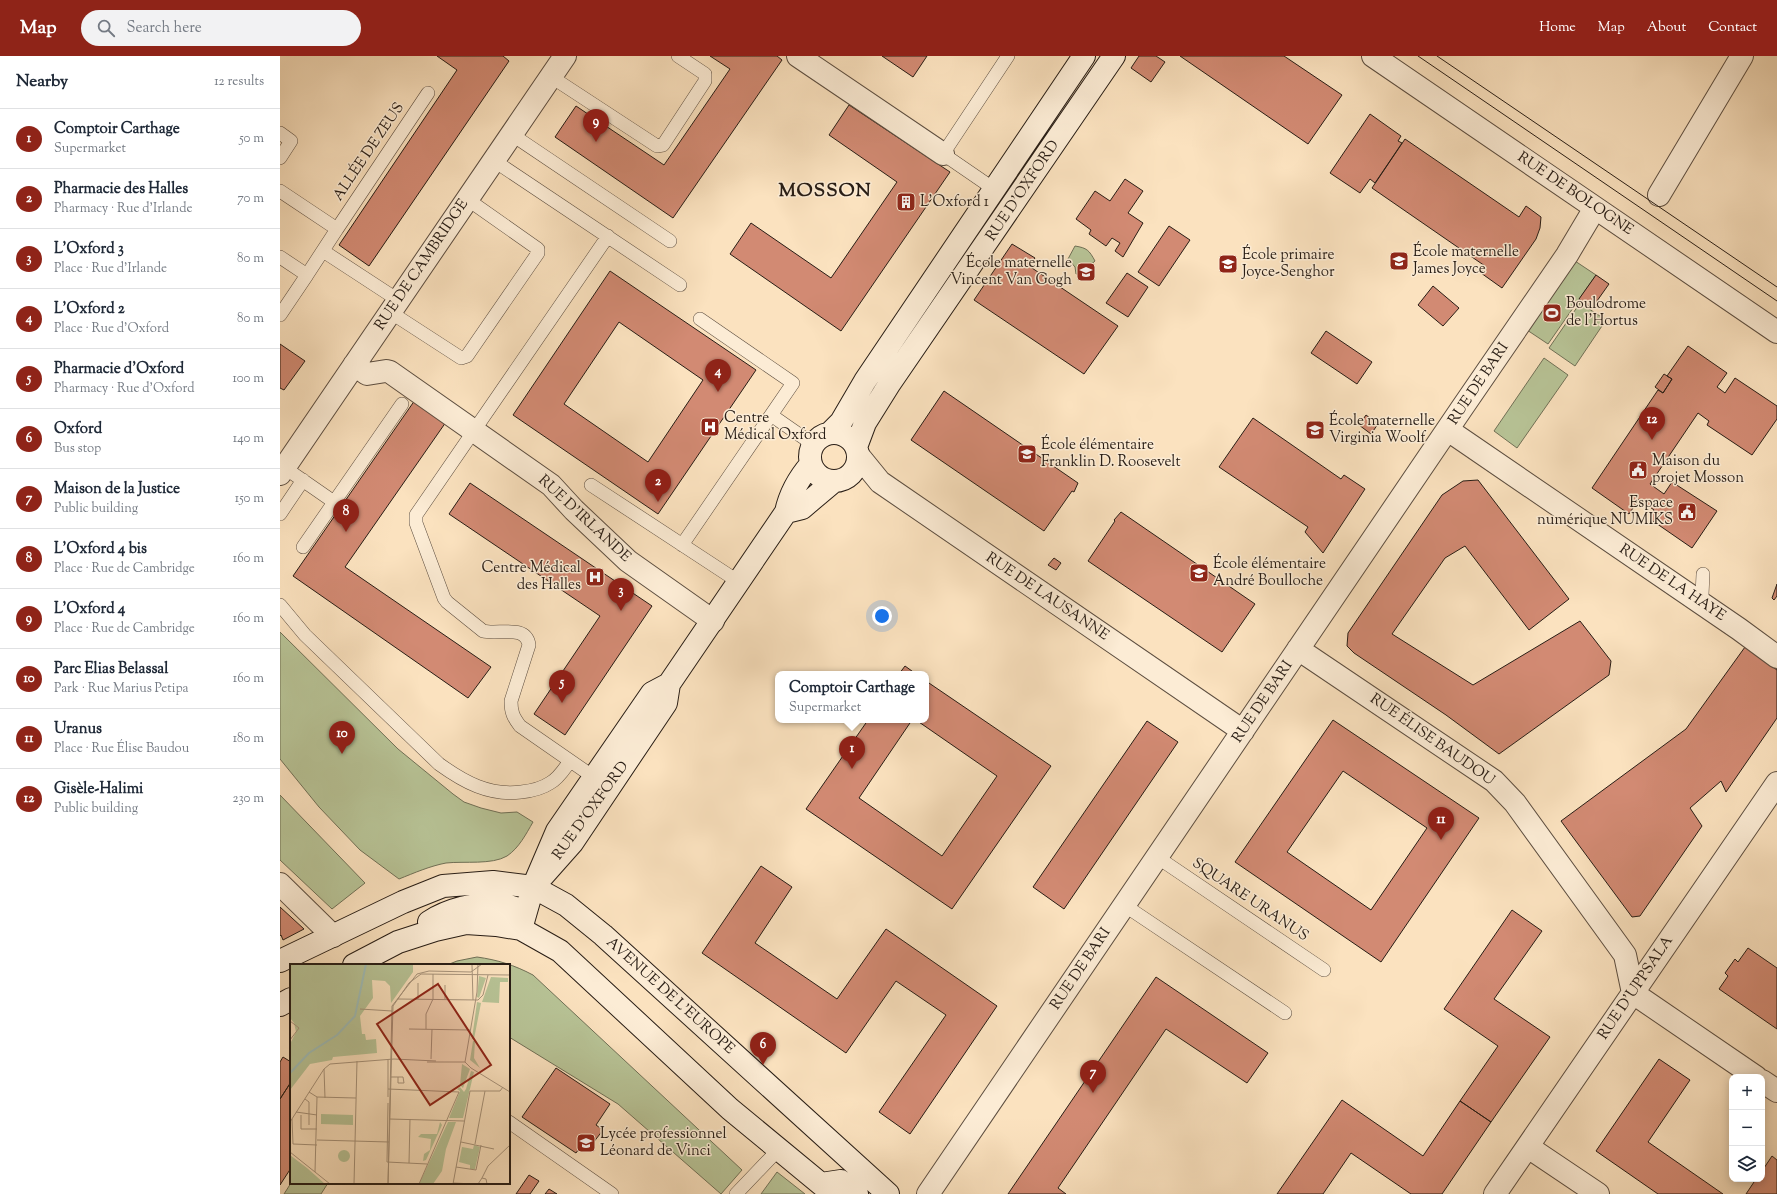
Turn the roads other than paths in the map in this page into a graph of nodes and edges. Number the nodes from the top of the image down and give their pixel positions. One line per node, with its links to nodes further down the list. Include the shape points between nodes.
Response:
1 (565, 56): 9 (street, RUE DE CAMBRIDGE)
2 (678, 56): 9 (lane, via 705,74 705,81 663,145 657,146)
3 (798, 56): 13 (street)
4 (1008, 56): 13 (lane)
5 (1084, 56): 16 (street, RUE D'OXFORD)
6 (1114, 56): 38 (street, RUE D'OXFORD, via 890,384 865,423)
7 (1373, 56): 20 (street, RUE DE BOLOGNE)
8 (1742, 56): 18 (street)
9 (550, 76): 12 (street, RUE DE CAMBRIDGE)
10 (428, 93): 21 (lane, ALLÉE DE ZEUS)
11 (280, 133): 14 (lane, via 291,141)
12 (511, 134): 15 (street, RUE DE CAMBRIDGE); 23 (lane)
13 (943, 154): 16 (lane)
14 (280, 158)
15 (493, 160): 19 (street, RUE DE CAMBRIDGE); 22 (lane)
16 (994, 189): 37 (street, RUE D'OXFORD, via 865,381 841,422)
17 (280, 191): 21 (lane)
18 (1659, 195)
19 (467, 199): 28 (street, RUE DE CAMBRIDGE); 28 (lane, via 538,248 538,253 467,356 461,358)
20 (1595, 208): 31 (street, RUE DE BOLOGNE); 35 (street, RUE DE BARI, via 1567,256)
21 (337, 229): 24 (lane, ALLÉE DE ZEUS)
22 (608, 236): 27 (lane); 36 (lane)
23 (670, 241)
24 (323, 251): 26 (lane, ALLÉE DE ZEUS); 28 (lane)
25 (280, 257): 26 (lane)
26 (307, 275): 29 (lane, ALLÉE DE ZEUS)
27 (680, 285)
28 (394, 306): 32 (street, RUE DE CAMBRIDGE)
29 (280, 315)
30 (700, 319): 34 (lane, via 793,383)
31 (1777, 332)
32 (354, 365): 36 (street, RUE D'IRLANDE, via 367,374 390,372); 39 (street, RUE DE CAMBRIDGE)
33 (402, 404): 43 (lane)
34 (771, 415): 37 (lane); 46 (lane)
35 (1448, 430): 50 (street, RUE DE LA HAYE); 53 (street, RUE DE BARI)
36 (474, 431): 52 (street, RUE D'IRLANDE, via 551,485 628,561); 57 (lane, via 416,515 416,523 447,602 483,631 518,632 528,639 529,645 511,701 513,718 520,726)
37 (818, 447): 38 (street, via 838,433 852,441); 41 (street, via 820,476); 44 (street, RUE D'OXFORD, via 789,498)
38 (857, 451): 41 (street, RUE D'OXFORD, via 854,470 842,480); 56 (street, RUE DE LAUSANNE, via 880,482)
39 (282, 471): 40 (lane)
40 (303, 480): 43 (lane); 45 (lane)
41 (834, 481): 44 (street, RUE D'OXFORD, via 802,508)
42 (591, 485): 46 (lane)
43 (334, 502): 47 (lane)
44 (786, 512): 49 (street, RUE D'OXFORD)
45 (280, 514)
46 (682, 545): 49 (lane)
47 (303, 547)
48 (1703, 574): 50 (lane, via 1702,595)
49 (738, 582): 52 (street, RUE D'OXFORD)
50 (1698, 602): 54 (street, RUE DE LA HAYE)
51 (280, 605): 57 (lane, via 305,635 440,764 458,778 485,790 500,793 527,792 550,783 560,775)
52 (712, 621): 55 (street, RUE D'OXFORD)
53 (1298, 649): 56 (street, RUE DE BARI); 70 (street, RUE ÉLISE BAUDOU, via 1494,781 1515,803 1625,955)
54 (1777, 657)
55 (669, 684): 58 (street, RUE D'OXFORD, via 652,693); 63 (street, RUE D'OXFORD, via 666,703 572,842)
56 (1243, 731): 61 (street, RUE DE BARI)
57 (570, 761): 58 (lane)
58 (595, 778): 63 (street, RUE D'OXFORD, via 557,831)
59 (1777, 783): 60 (street, RUE D'UPPSALA)
60 (1771, 806): 70 (street, RUE D'UPPSALA)
61 (1157, 857): 64 (street, RUE DE BARI); 69 (lane, SQUARE URANUS)
62 (280, 884): 66 (street)
63 (533, 887): 65 (street); 66 (street, via 493,882 443,886); 84 (street, AVENUE DE L'EUROPE, via 566,905 603,935)
64 (1124, 905): 73 (lane); 85 (street, RUE DE BARI)
65 (524, 920): 68 (street, via 496,924 466,923 435,930 398,942); 79 (street, via 730,1109)
66 (333, 936): 67 (street)
67 (280, 961)
68 (356, 964)
69 (1324, 970)
70 (1633, 993): 74 (street); 78 (street, RUE D'UPPSALA)
71 (290, 1000): 72 (street)
72 (280, 1005)
73 (1285, 1013)
74 (1752, 1074)
75 (1765, 1083): 76 (street)
76 (1777, 1091)
77 (510, 1123): 81 (lane)
78 (1528, 1147): 86 (street, RUE D'UPPSALA); 87 (street)
79 (779, 1149): 80 (street); 82 (lane)
80 (827, 1189): 83 (street, via 841,1181)
81 (612, 1194)
82 (736, 1194)
83 (857, 1194)
84 (888, 1194)
85 (928, 1194)
86 (1495, 1194)
87 (1598, 1194)

